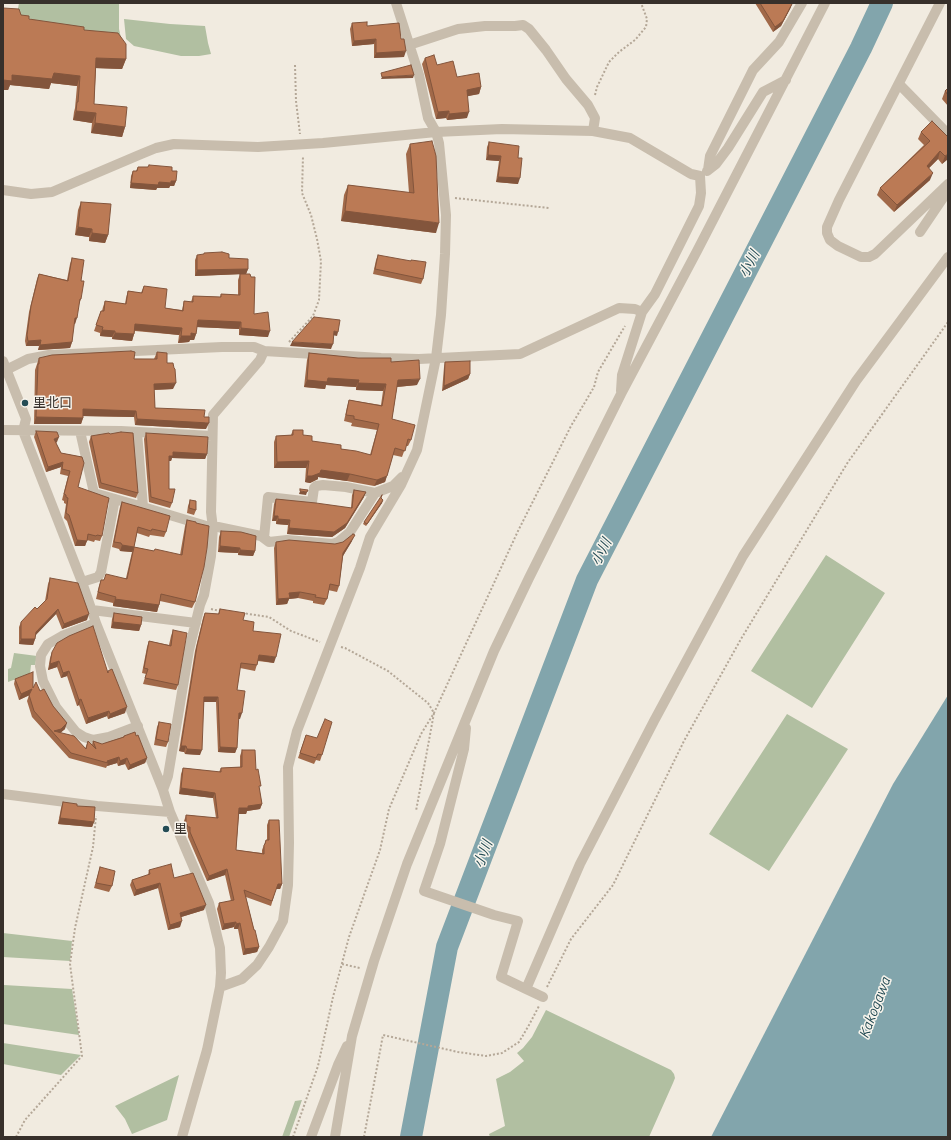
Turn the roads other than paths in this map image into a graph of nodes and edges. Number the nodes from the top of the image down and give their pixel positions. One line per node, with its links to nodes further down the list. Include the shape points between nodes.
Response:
1 (396, 3): 5 (street)
2 (802, 3): 11 (street, via 779,42 753,70)
3 (825, 3): 6 (street)
4 (940, 3): 7 (street)
5 (409, 45): 8 (street, via 458,29 523,25 546,50 590,109 595,118); 9 (street, via 419,75 428,118)
6 (786, 80): 11 (street, via 763,92 728,148 716,164); 20 (street)
7 (899, 84): 10 (street); 12 (street, via 827,227 830,240 861,257 869,257)
8 (593, 130): 9 (street, via 502,129); 11 (street, via 630,138 691,174)
9 (436, 132): 13 (street, via 258,147 174,144 156,148 52,192 31,194); 18 (street, via 446,215)
10 (948, 134)
11 (704, 173): 16 (street, via 699,206 655,294)
12 (948, 184): 14 (street, via 943,198)
13 (3, 190)
14 (920, 232)
15 (948, 257): 42 (street, via 856,381 743,556 580,864)
16 (642, 312): 18 (street, via 619,308 520,354); 20 (street, via 622,376)
17 (264, 351): 18 (street, via 381,358); 19 (street, via 254,347 222,347 49,355); 25 (street, via 260,360 213,415)
18 (436, 358): 26 (street, via 417,450)
19 (5, 365): 22 (street, via 26,419)
20 (621, 394): 36 (street, via 494,651)
21 (3, 430): 22 (street)
22 (23, 431): 23 (street); 32 (street)
23 (80, 431): 24 (street); 28 (street, via 94,493)
24 (137, 432): 25 (street); 29 (street)
25 (212, 436): 30 (street)
26 (405, 474): 27 (street, via 393,486); 41 (street, via 370,537 297,731 288,767 288,885 283,921 257,965 242,980)
27 (375, 493): 31 (street, via 350,532 338,542 269,542); 31 (street, via 323,484 314,488 312,502 268,498)
28 (115, 499): 29 (street); 32 (street, via 101,572 98,577)
29 (142, 507): 30 (street)
30 (213, 528): 31 (street); 35 (street, via 211,556)
31 (264, 538)
32 (82, 582): 33 (street)
33 (92, 610): 34 (street); 35 (street)
34 (96, 623): 37 (street); 37 (street, via 48,644 41,655 43,680 56,707 76,732 84,737 93,740 110,737)
35 (196, 623): 38 (street, via 168,776)
36 (466, 722): 42 (street, via 464,749 440,844 424,892 518,921 501,977); 44 (street, via 407,864)
37 (138, 726): 38 (street)
38 (163, 790): 40 (street)
39 (3, 794): 40 (street)
40 (170, 812): 41 (street, via 209,903 220,948)
41 (220, 987): 45 (street, via 207,1050)
42 (526, 989): 43 (street)
43 (543, 997)
44 (352, 1036): 46 (street, via 338,1065); 47 (street)
45 (182, 1137)
46 (311, 1137)
47 (335, 1137)

